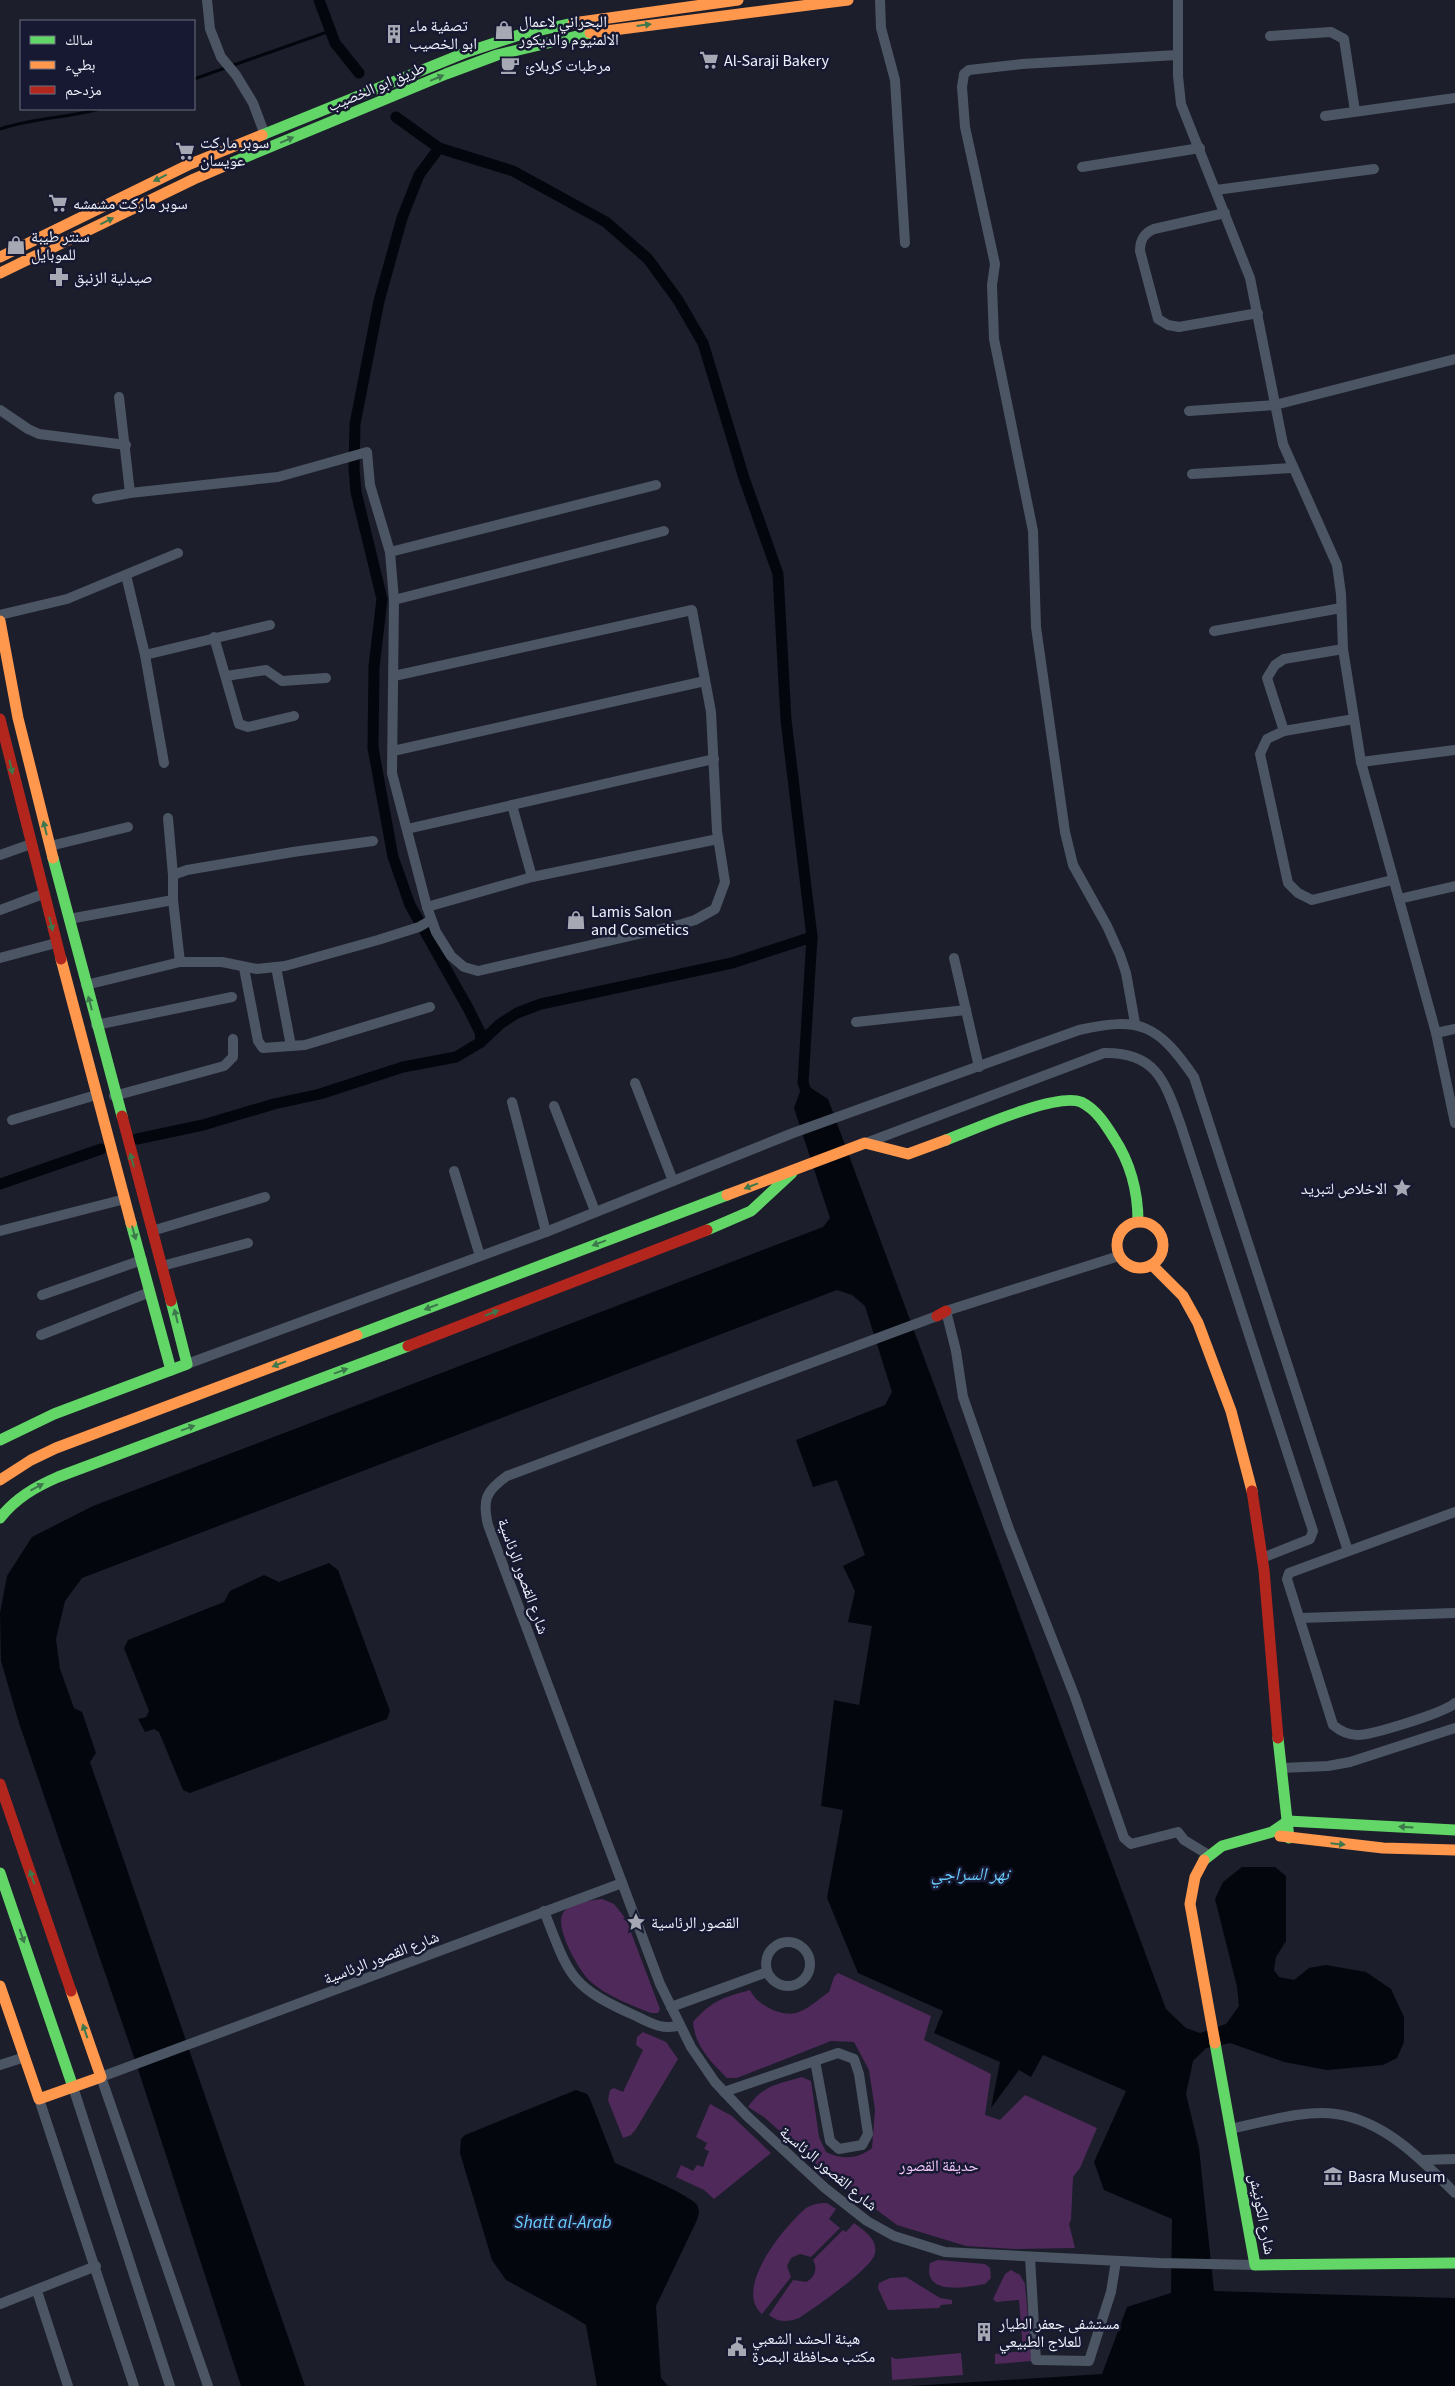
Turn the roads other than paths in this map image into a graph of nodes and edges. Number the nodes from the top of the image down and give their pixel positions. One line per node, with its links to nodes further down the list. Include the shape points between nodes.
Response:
1 (206, 0): 11 (street, via 210,29 221,57 253,103)
2 (738, 0): 11 (main road, طريق ابو الخصيب, via 600,18 519,35 441,61)
3 (848, 0): 16 (main road, طريق ابو الخصيب, one-way to 3, via 446,74 524,47 603,30)
4 (880, 0): 19 (street, via 881,28 894,80)
5 (1178, 0): 7 (street)
6 (1270, 36): 9 (street, via 1331,32 1341,35)
7 (1177, 55): 12 (street, via 1181,104); 91 (street, via 969,70 964,74 962,87 965,127 995,264 992,285 994,339 1033,530 1036,627 1065,832 1076,871 1120,955)
8 (1455, 98): 9 (street)
9 (1355, 111): 10 (street)
10 (1325, 116)
11 (265, 135): 13 (main road, طريق ابو الخصيب)
12 (1200, 148): 14 (street); 17 (street)
13 (188, 165): 16 (main road); 20 (main road, طريق ابو الخصيب, one-way to 20)
14 (1082, 167)
15 (1374, 169): 17 (street)
16 (194, 179): 21 (main road, طريق ابو الخصيب, one-way to 16)
17 (1216, 190): 18 (street)
18 (1225, 213): 22 (street, via 1250,278); 22 (street, via 1154,229 1141,240 1140,251 1158,319 1179,327)
19 (904, 243)
20 (0, 257)
21 (0, 275)
22 (1258, 313): 25 (street)
23 (1455, 359): 25 (street)
24 (119, 397): 28 (street)
25 (1275, 406): 27 (street); 29 (street)
26 (0, 410): 28 (street, via 39,434)
27 (1189, 411)
28 (126, 445): 32 (street)
29 (1292, 468): 30 (street); 39 (street, via 1337,565)
30 (1192, 474)
31 (656, 485): 35 (street)
32 (130, 492): 33 (street); 35 (street, via 278,477 367,452 370,485)
33 (97, 499)
34 (664, 531): 38 (street)
35 (390, 552): 38 (street)
36 (178, 553): 37 (street)
37 (126, 575): 40 (street, via 66,599); 46 (street)
38 (394, 600): 48 (street)
39 (1340, 608): 43 (street); 45 (street)
40 (0, 615)
41 (0, 621): 67 (main road, one-way to 41, via 14,700)
42 (270, 625): 44 (street)
43 (1214, 631)
44 (214, 637): 46 (street); 47 (street)
45 (1343, 648): 53 (street); 54 (street, via 1284,659 1276,665 1267,678)
46 (145, 655): 59 (street)
47 (226, 676): 49 (street, via 266,670 282,681); 51 (street, via 241,726)
48 (394, 676): 50 (street, via 692,610); 56 (street)
49 (326, 678)
50 (705, 681): 56 (street); 57 (street)
51 (294, 716)
52 (0, 719): 66 (main road, one-way to 66)
53 (1354, 719): 54 (street); 58 (street)
54 (1284, 731): 71 (street, via 1267,739 1260,754 1288,883 1312,900)
55 (1455, 750): 58 (street)
56 (393, 751): 63 (street, via 392,774)
57 (714, 759): 60 (street); 64 (street)
58 (1361, 762): 71 (street)
59 (164, 763)
60 (512, 805): 63 (street); 70 (street)
61 (168, 818): 69 (street)
62 (128, 827): 67 (street)
63 (407, 829): 76 (street)
64 (718, 839): 70 (street); 79 (street, via 725,882 715,909 695,920 478,971 464,967 451,956 436,932)
65 (373, 841): 69 (street, via 187,870)
66 (31, 844): 68 (street); 73 (main road)
67 (50, 846): 78 (main road)
68 (0, 855)
69 (173, 875): 75 (street)
70 (532, 878): 76 (street)
71 (1392, 880): 74 (street)
72 (1455, 886): 74 (street)
73 (44, 894): 77 (street); 80 (main road, one-way to 80)
74 (1398, 899): 94 (street)
75 (172, 900): 78 (street); 83 (street)
76 (427, 907): 79 (street)
77 (0, 910)
78 (68, 920): 86 (main road)
79 (426, 923): 84 (street, via 378,940)
80 (56, 943): 81 (street); 99 (main road)
81 (0, 958)
82 (954, 958): 89 (street)
83 (180, 962): 85 (street, via 222,962); 86 (street)
84 (276, 967): 85 (street); 96 (street)
85 (244, 968): 96 (street, via 258,1041 263,1048)
86 (86, 985): 92 (main road, one-way to 86)
87 (232, 997): 92 (street)
88 (430, 1007): 96 (street, via 306,1045)
89 (966, 1010): 90 (street); 97 (street)
90 (856, 1022)
91 (1135, 1023): 97 (street, via 1107,1023 1079,1030); 132 (street, via 1152,1031 1174,1049 1194,1077)
92 (96, 1025): 100 (main road)
93 (1455, 1029): 94 (street)
94 (1436, 1033): 104 (street)
95 (233, 1039): 100 (street, via 233,1057 224,1066)
96 (291, 1046)
97 (979, 1067): 108 (street, via 793,1133)
98 (635, 1083): 108 (street)
99 (96, 1095): 103 (street); 110 (main road)
100 (114, 1096): 114 (main road, one-way to 100)
101 (512, 1102): 115 (street)
102 (554, 1106): 111 (street)
103 (12, 1120)
104 (1455, 1122)
105 (861, 1145): 106 (main road); 112 (main road, via 876,1144 908,1154 1049,1102 1080,1102 1102,1118 1125,1155 1138,1205); 133 (street, via 1104,1053 1140,1058 1155,1068 1166,1086 1181,1126 1313,1531 1310,1539)
106 (802, 1166): 129 (main road, one-way to 129, via 56,1448); 131 (main road, one-way to 106, via 34,1488 80,1468 366,1362 730,1221 751,1211)
107 (454, 1171): 117 (street)
108 (673, 1181): 111 (street)
109 (265, 1197): 114 (street)
110 (125, 1199): 113 (street); 119 (main road, one-way to 119)
111 (595, 1211): 115 (street)
112 (1138, 1222): 118 (main road, via 1124,1228 1120,1234 1117,1241); 120 (main road, via 1153,1225 1162,1237 1162,1253)
113 (0, 1231)
114 (152, 1231): 121 (main road)
115 (546, 1232): 117 (street)
116 (248, 1243): 121 (street)
117 (480, 1256): 126 (street)
118 (1119, 1256): 120 (main road, via 1138,1268); 124 (street)
119 (142, 1260): 122 (main road); 123 (street)
120 (1152, 1264): 133 (main road, via 1183,1296 1217,1369 1252,1491)
121 (162, 1266): 126 (main road, one-way to 121)
122 (150, 1292): 125 (street); 127 (main road)
123 (42, 1295)
124 (942, 1314): 145 (street, via 956,1351 962,1397 1009,1529 1075,1697 1124,1838 1131,1844 1178,1832 1184,1840); 147 (street, شارع القصور الرئاسية, via 507,1476 492,1486 486,1496 484,1510 488,1525)
125 (41, 1334)
126 (188, 1364): 127 (main road)
127 (171, 1370): 128 (main road, via 54,1414)
128 (0, 1440)
129 (0, 1480)
130 (1455, 1512): 132 (street)
131 (0, 1518)
132 (1348, 1551): 135 (street, via 1289,1573 1287,1579)
133 (1262, 1558): 138 (main road)
134 (1455, 1613): 135 (street)
135 (1301, 1618): 136 (street, via 1333,1725 1341,1732 1359,1735 1437,1714)
136 (1455, 1703)
137 (1455, 1728): 138 (street, via 1350,1762)
138 (1281, 1768): 140 (main road)
139 (0, 1784): 156 (main road, one-way to 139)
140 (1288, 1822): 141 (main road, one-way to 140); 142 (main road); 143 (main road)
141 (1455, 1830)
142 (1272, 1832): 143 (main road); 145 (main road)
143 (1289, 1838): 144 (main road, one-way to 144, via 1383,1848)
144 (1455, 1850)
145 (1207, 1854): 160 (main road, شارع الكونيش, via 1193,1880 1190,1904)
146 (0, 1873): 157 (main road, one-way to 157)
147 (622, 1883): 148 (street, شارع القصور الرئاسية); 151 (street, شارع القصور الرئاسية)
148 (544, 1911): 152 (street, via 566,1968 586,1991 605,2003 657,2025); 156 (street, شارع القصور الرئاسية)
149 (767, 1972): 149 (street, via 775,1983 796,1985 807,1976 808,1954 798,1944 783,1942 776,1945 767,1957); 151 (street)
150 (1, 1991): 153 (main road)
151 (671, 2007): 152 (street, شارع القصور الرئاسية)
152 (680, 2025): 158 (street, شارع القصور الرئاسية, via 691,2047)
153 (25, 2057): 155 (street); 159 (main road)
154 (815, 2061): 154 (street, via 838,2053 847,2054 857,2064 868,2134 862,2144 839,2149 830,2141); 158 (street)
155 (0, 2065)
156 (101, 2077): 157 (main road); 174 (street)
157 (73, 2087): 159 (main road); 173 (street)
158 (724, 2092): 164 (street, شارع القصور الرئاسية, via 825,2188 867,2221 894,2236 945,2252)
159 (39, 2100): 168 (street)
160 (1230, 2129): 161 (street, via 1304,2115 1335,2114 1374,2127 1399,2141); 167 (main road, شارع الكونيش)
161 (1422, 2160): 162 (street); 163 (street)
162 (1455, 2160)
163 (1455, 2193)
164 (1030, 2257): 165 (street, شارع القصور الرئاسية); 165 (street, via 1036,2360 1089,2361 1111,2292)
165 (1116, 2261): 167 (street, شارع القصور الرئاسية)
166 (1455, 2263): 167 (main road, شارع الكونيش)
167 (1256, 2264)
168 (96, 2266): 169 (street); 172 (street)
169 (37, 2291): 170 (street); 171 (street)
170 (0, 2304)
171 (68, 2386)
172 (134, 2386)
173 (170, 2386)
174 (208, 2386)

